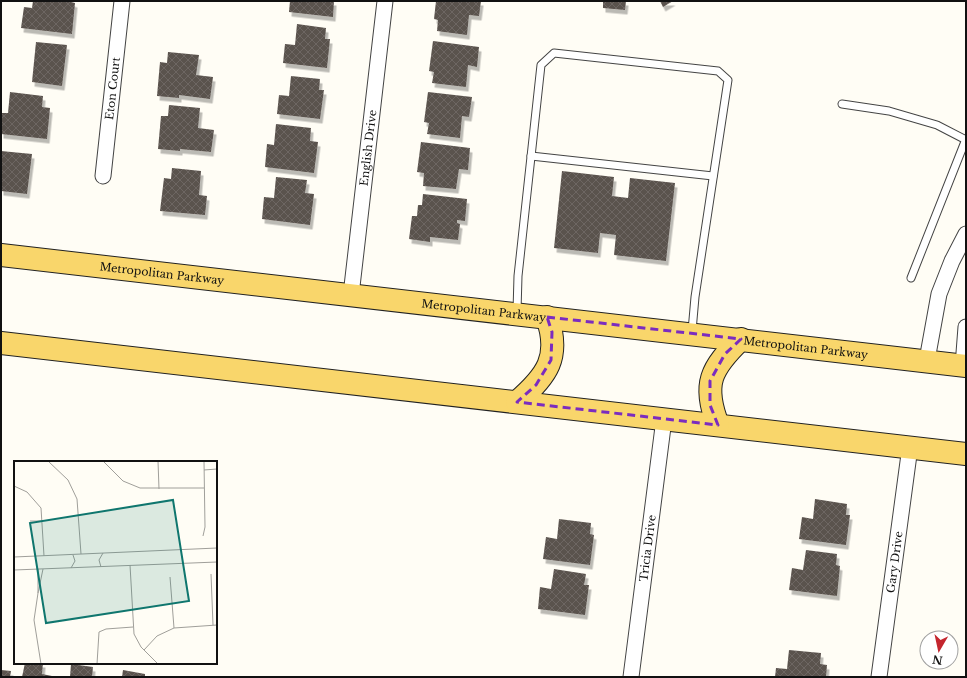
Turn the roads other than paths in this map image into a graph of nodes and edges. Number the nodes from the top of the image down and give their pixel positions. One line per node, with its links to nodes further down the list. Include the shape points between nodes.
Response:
1 (122, 1): 6 (street, Eton Court)
2 (385, 1): 12 (street, English Drive)
3 (842, 104): 4 (lane, via 889,111 937,125)
4 (966, 140): 11 (lane)
5 (531, 156): 7 (lane); 7 (lane, via 541,65 554,53 718,71 728,80); 13 (lane, via 518,276)
6 (103, 176)
7 (713, 176): 16 (lane)
8 (966, 234): 10 (street)
9 (1, 255): 12 (main road, Metropolitan Parkway)
10 (959, 263): 19 (street, via 939,294)
11 (911, 278)
12 (351, 295): 13 (main road, Metropolitan Parkway)
13 (517, 314): 14 (main road, Metropolitan Parkway)
14 (547, 317): 16 (main road, Metropolitan Parkway); 21 (main road, via 552,332 551,360 545,374)
15 (966, 327): 20 (street)
16 (692, 333): 17 (main road, Metropolitan Parkway)
17 (741, 339): 19 (main road, Metropolitan Parkway); 23 (main road, via 725,354 710,380 710,406)
18 (1, 343): 21 (main road)
19 (927, 360): 20 (main road, Metropolitan Parkway)
20 (965, 366)
21 (517, 402): 22 (main road)
22 (664, 419): 23 (main road); 26 (street, Tricia Drive)
23 (718, 425): 24 (main road)
24 (910, 447): 25 (main road); 27 (street, Gary Drive)
25 (966, 454)
26 (631, 677)
27 (879, 677)

